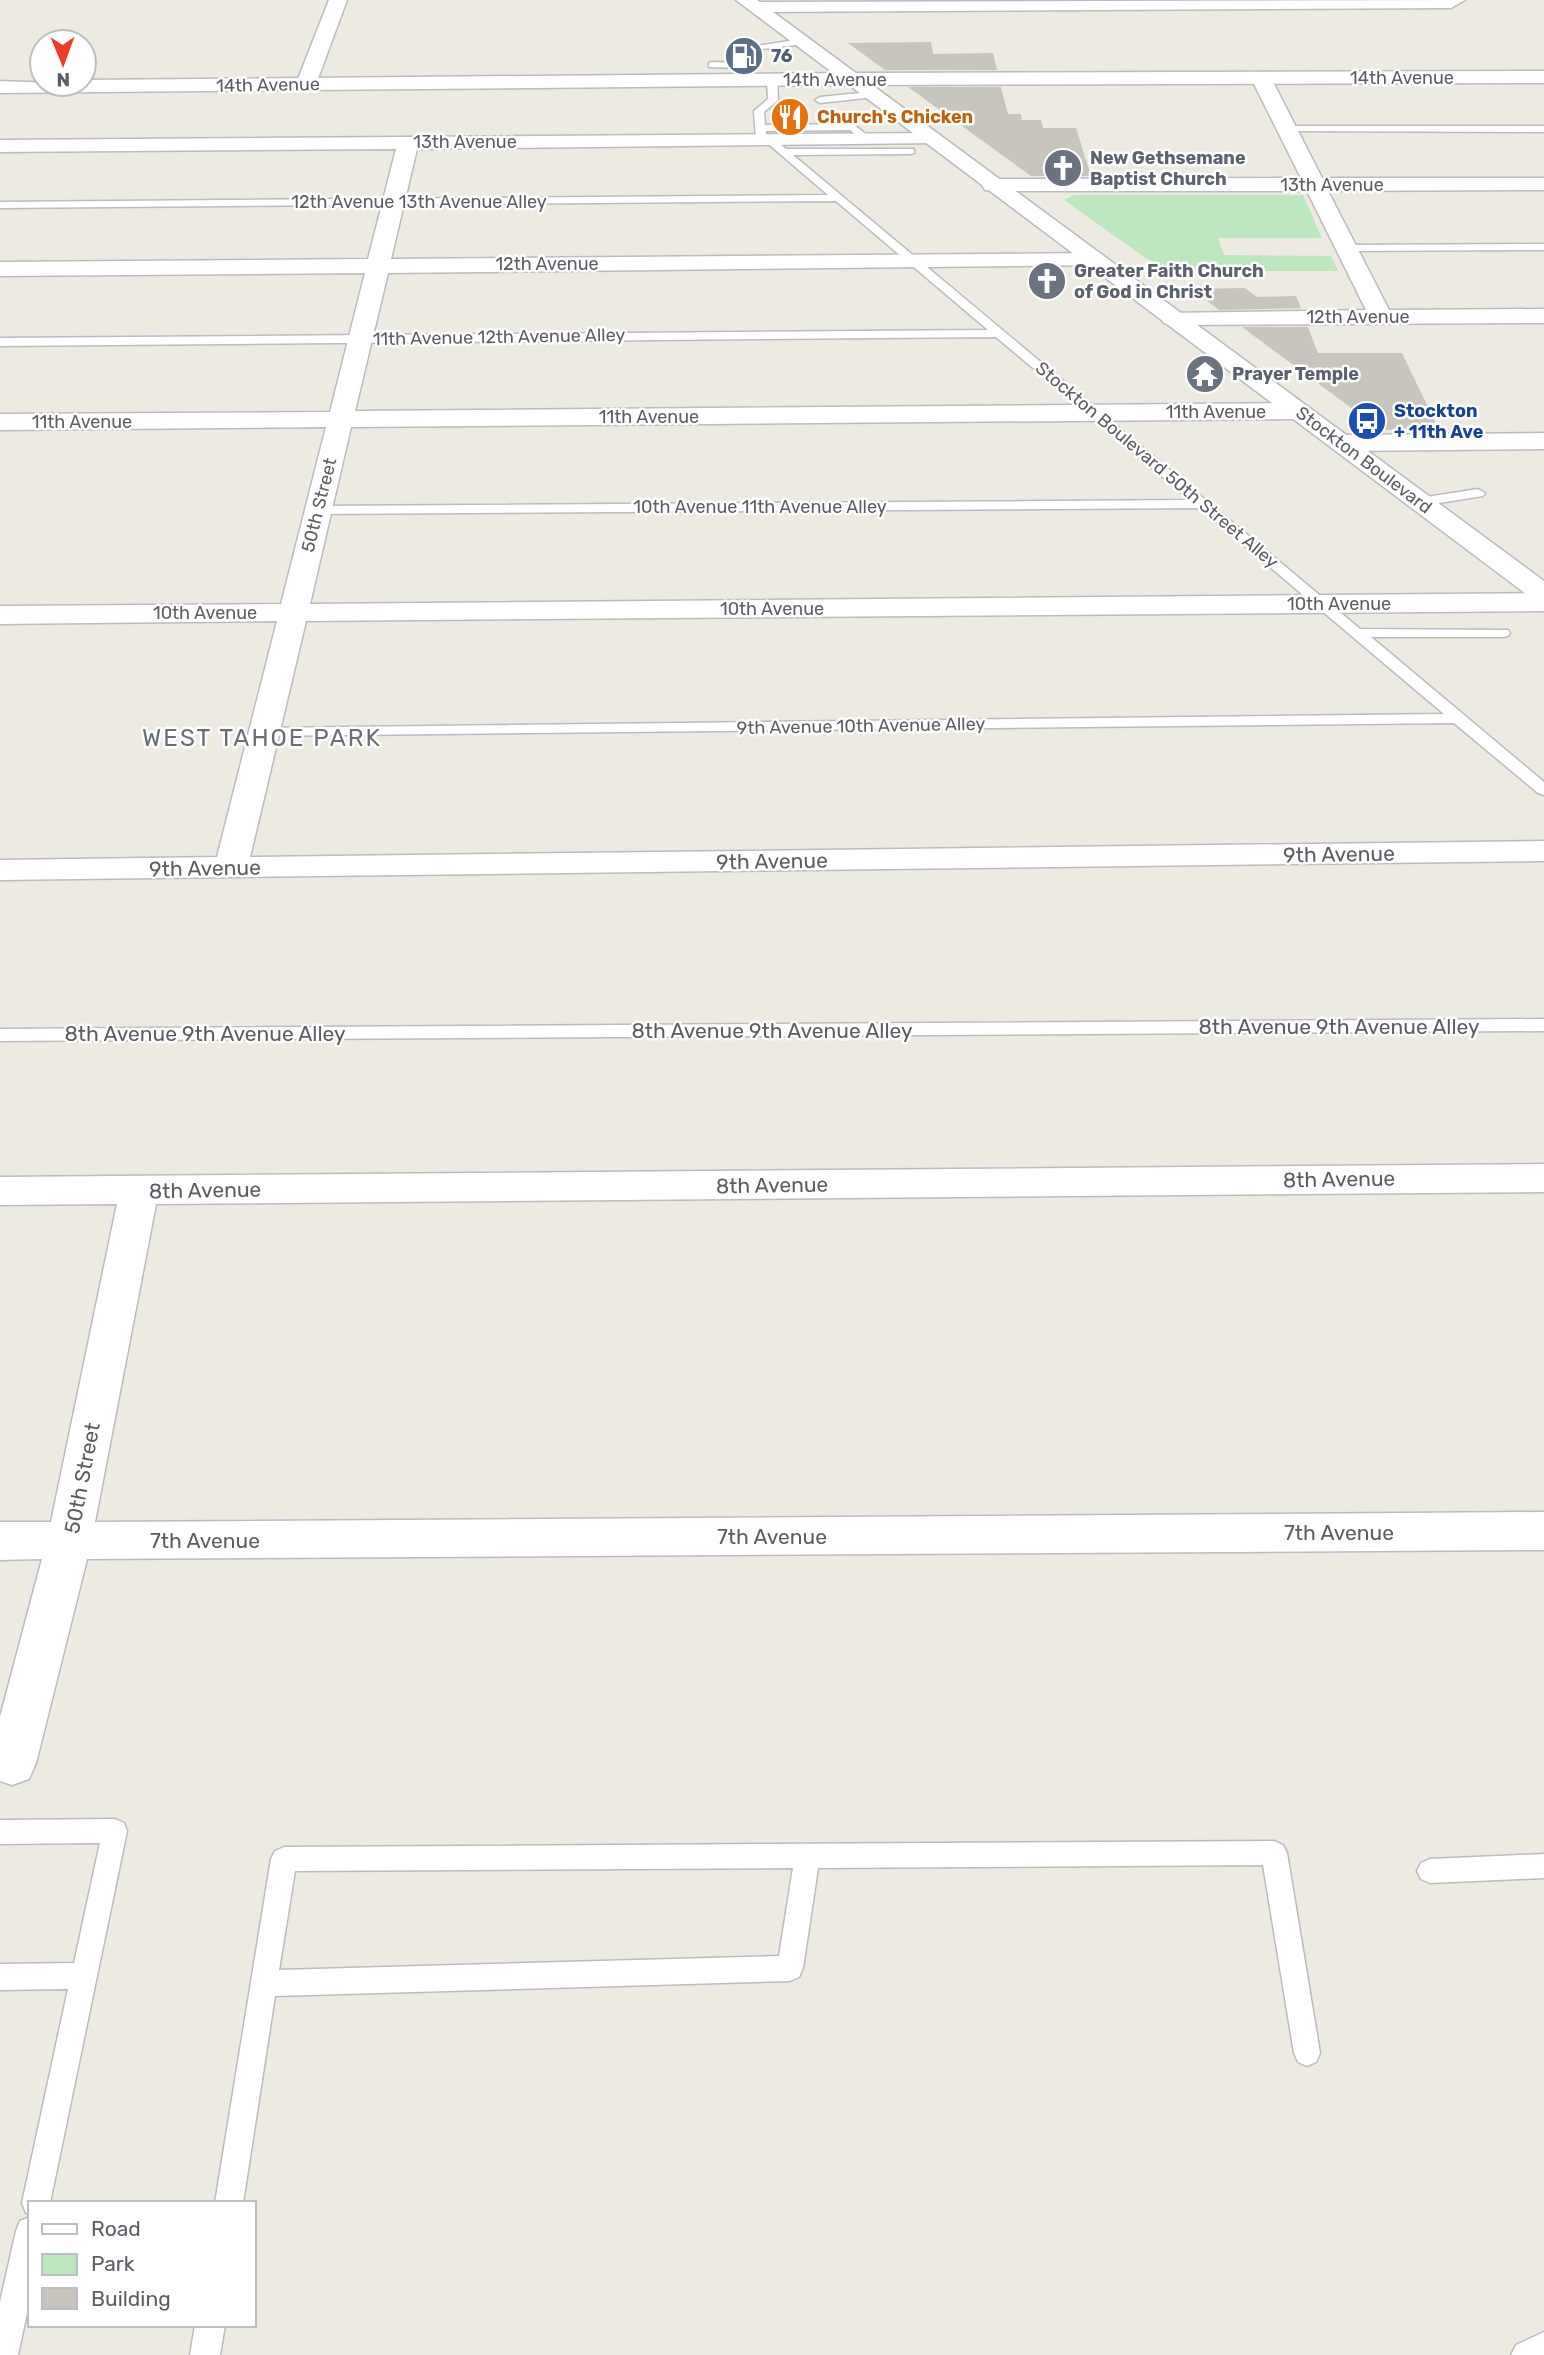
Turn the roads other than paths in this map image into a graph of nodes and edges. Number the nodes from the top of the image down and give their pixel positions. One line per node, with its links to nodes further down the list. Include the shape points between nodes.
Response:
1 (338, 0): 13 (street)
2 (1456, 0): 3 (street)
3 (1244, 2): 4 (street)
4 (750, 3): 5 (street, Stockton Boulevard)
5 (801, 42): 6 (lane); 10 (street, Stockton Boulevard)
6 (762, 46)
7 (712, 65): 11 (lane, via 743,65)
8 (1544, 77): 9 (street, 14th Avenue)
9 (1261, 78): 10 (street, 14th Avenue); 17 (street)
10 (850, 79): 12 (street, 14th Avenue); 15 (street, Stockton Boulevard)
11 (744, 80): 12 (street, 14th Avenue); 13 (street, 14th Avenue)
12 (772, 80): 19 (lane, via 773,100 759,111)
13 (306, 84): 14 (street, 14th Avenue)
14 (0, 87)
15 (871, 95): 16 (lane); 21 (street, Stockton Boulevard)
16 (820, 100)
17 (1287, 129): 18 (lane); 25 (street)
18 (1544, 129)
19 (768, 140): 20 (street, 13th Avenue); 21 (lane); 21 (street, 13th Avenue, via 869,139); 26 (lane, Stockton Boulevard 50th Street Alley)
20 (408, 143): 22 (street, 13th Avenue); 27 (street, 50th Street)
21 (920, 145): 24 (street, Stockton Boulevard)
22 (0, 146)
23 (1544, 184): 25 (street, 13th Avenue)
24 (993, 185): 25 (street, 13th Avenue); 31 (street, Stockton Boulevard)
25 (1315, 185): 30 (street)
26 (839, 198): 27 (lane, 12th Avenue 13th Avenue Alley); 32 (lane, Stockton Boulevard 50th Street Alley)
27 (393, 202): 28 (lane, 12th Avenue 13th Avenue Alley); 33 (street, 50th Street)
28 (0, 205)
29 (1544, 247): 30 (lane)
30 (1347, 248): 37 (street)
31 (1094, 260): 32 (street, 12th Avenue); 36 (street, Stockton Boulevard)
32 (914, 262): 33 (street, 12th Avenue); 38 (lane, Stockton Boulevard 50th Street Alley)
33 (378, 266): 34 (street, 12th Avenue); 39 (street, 50th Street)
34 (0, 269)
35 (1544, 316): 37 (street, 12th Avenue)
36 (1172, 318): 37 (street, 12th Avenue); 41 (street, Stockton Boulevard)
37 (1376, 321)
38 (999, 333): 39 (lane, 11th Avenue 12th Avenue Alley); 42 (lane, Stockton Boulevard 50th Street Alley)
39 (360, 339): 40 (lane, 11th Avenue 12th Avenue Alley); 43 (street, 50th Street)
40 (0, 342)
41 (1298, 411): 42 (street, 11th Avenue); 46 (street, Stockton Boulevard)
42 (1094, 413): 43 (street, 11th Avenue); 49 (lane, Stockton Boulevard 50th Street Alley)
43 (340, 419): 44 (street, 11th Avenue); 50 (street, 50th Street)
44 (0, 422)
45 (1544, 441): 46 (street)
46 (1341, 443): 48 (street, Stockton Boulevard)
47 (1478, 493): 48 (lane)
48 (1420, 502): 51 (street, Stockton Boulevard)
49 (1202, 504): 50 (lane, 10th Avenue 11th Avenue Alley); 53 (lane, Stockton Boulevard 50th Street Alley)
50 (318, 510): 54 (street, 50th Street)
51 (1544, 594)
52 (1544, 602): 53 (street, 10th Avenue)
53 (1322, 604): 54 (street, 10th Avenue); 56 (lane, Stockton Boulevard 50th Street Alley)
54 (293, 613): 55 (street, 10th Avenue); 59 (street, 50th Street)
55 (0, 615)
56 (1357, 633): 57 (lane); 58 (lane, Stockton Boulevard 50th Street Alley)
57 (1503, 633)
58 (1458, 718): 59 (lane, 9th Avenue 10th Avenue Alley); 60 (lane, Stockton Boulevard 50th Street Alley)
59 (264, 733): 62 (street, 50th Street)
60 (1544, 790)
61 (1544, 851): 62 (street, 9th Avenue)
62 (230, 867): 63 (street, 9th Avenue)
63 (0, 870)
64 (1544, 1025): 65 (lane, 8th Avenue 9th Avenue Alley)
65 (0, 1035)
66 (1544, 1178): 68 (street, 8th Avenue)
67 (0, 1191): 68 (street, 8th Avenue)
68 (139, 1191): 71 (street, 50th Street)
69 (1544, 1531): 71 (street, 7th Avenue)
70 (0, 1541): 71 (street, 7th Avenue)
71 (69, 1541): 72 (street, 50th Street)
72 (12, 1763)
73 (0, 1832): 77 (lane, via 115,1831)
74 (807, 1856): 79 (lane, via 790,1968); 79 (lane, via 284,1859); 80 (lane, via 1274,1853)
75 (1544, 1866): 76 (lane)
76 (1430, 1871)
77 (84, 1976): 78 (lane); 81 (lane)
78 (0, 1977)
79 (264, 1983): 82 (lane)
80 (1307, 2053)
81 (36, 2201)
82 (229, 2201)
83 (28, 2240): 86 (lane)
84 (210, 2327): 87 (lane)
85 (1544, 2347): 88 (lane)
86 (3, 2355)
87 (205, 2355)
88 (1526, 2355)

